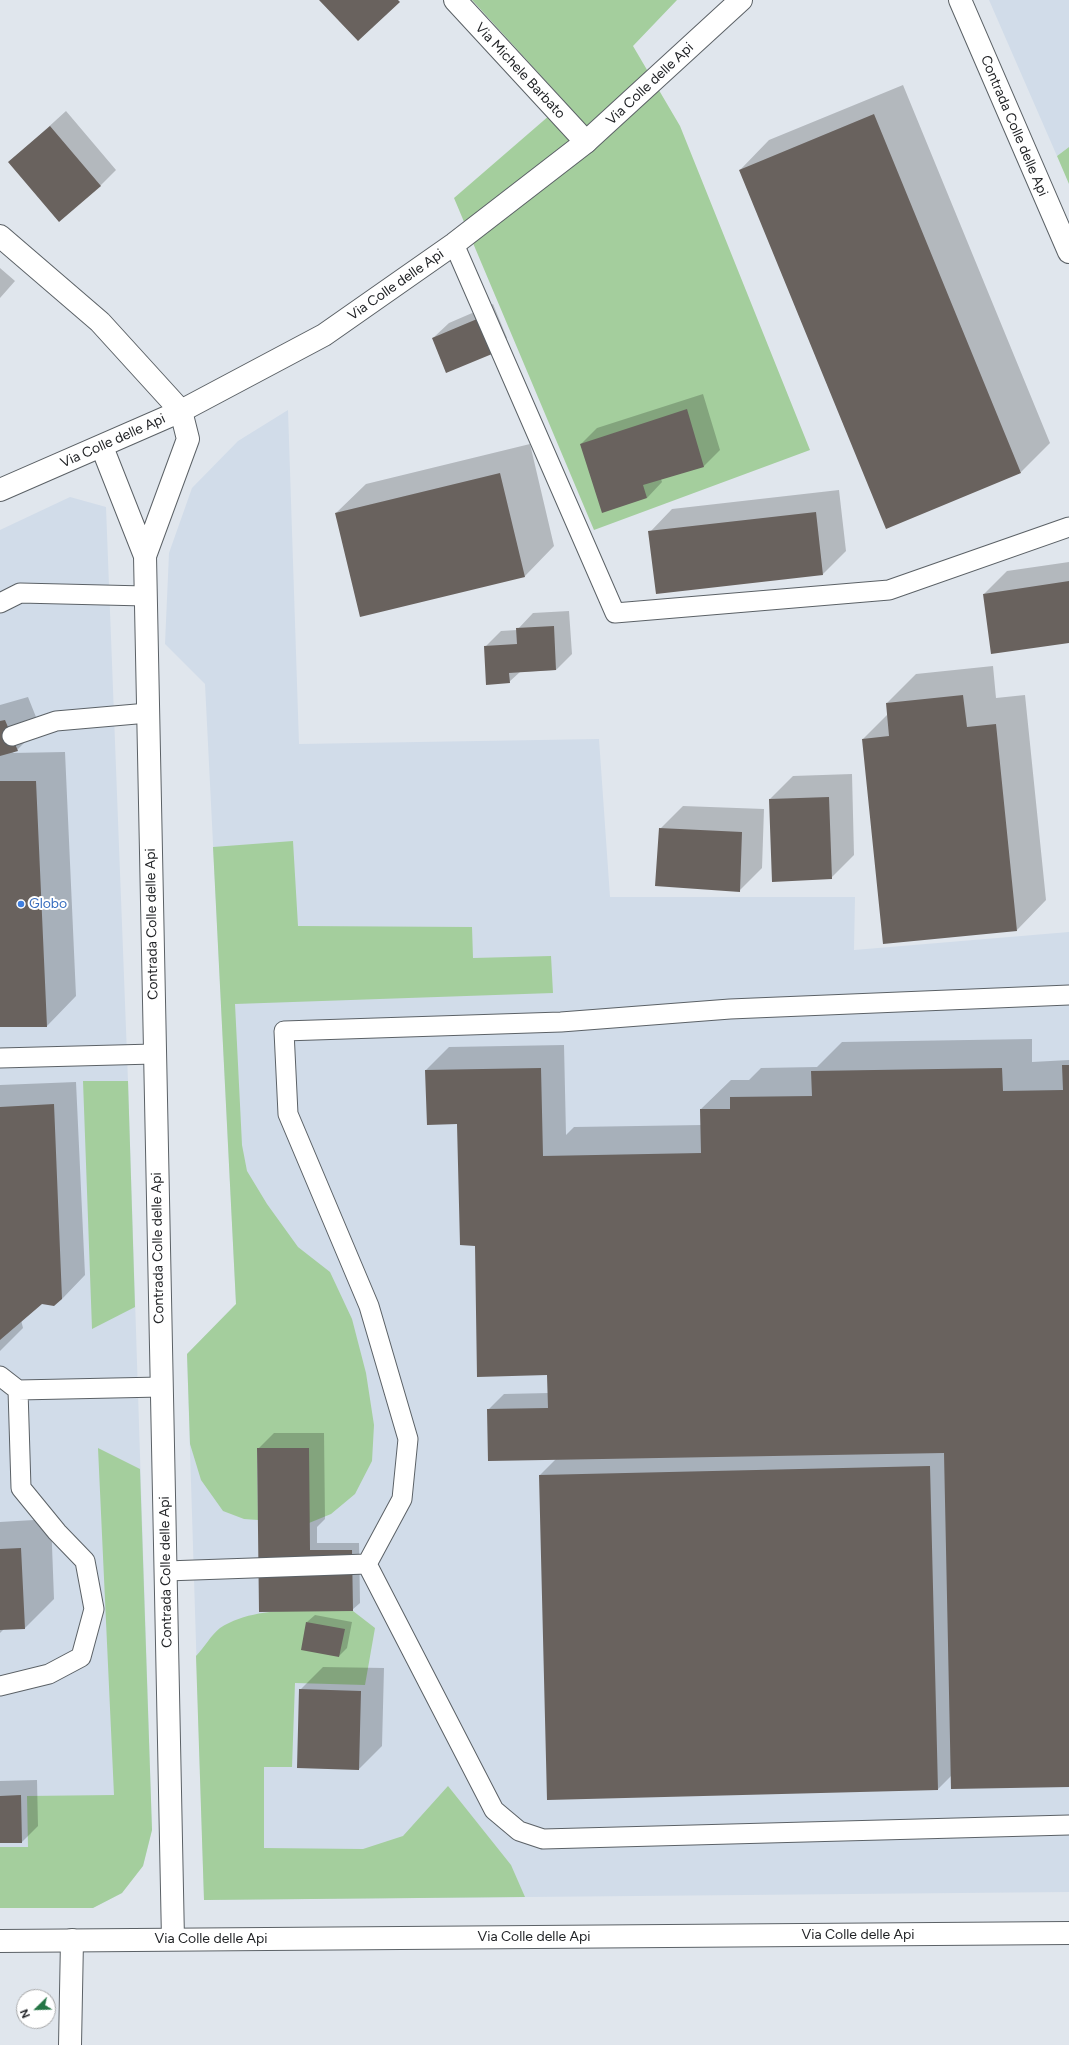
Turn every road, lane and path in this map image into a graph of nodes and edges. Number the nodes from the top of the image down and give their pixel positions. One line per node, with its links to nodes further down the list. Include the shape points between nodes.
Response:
1 (455, 0): 4 (street, Via Michele Barbato)
2 (740, 0): 4 (street, Via Colle delle Api)
3 (960, 0): 7 (street, Contrada Colle delle Api)
4 (586, 142): 6 (street, Via Colle delle Api)
5 (0, 236): 8 (street, via 100,322)
6 (454, 244): 8 (street, Via Colle delle Api, via 324,335); 11 (lane, via 615,613 889,590)
7 (1069, 252)
8 (182, 411): 9 (street, Via Colle delle Api); 12 (street, Contrada Colle delle Api, via 188,438)
9 (102, 447): 10 (street, Via Colle delle Api); 12 (street, Contrada Colle delle Api)
10 (0, 490)
11 (1069, 526)
12 (145, 556): 13 (street, Contrada Colle delle Api)
13 (145, 596): 14 (lane, via 20,593); 15 (street, Contrada Colle delle Api)
14 (0, 603)
15 (148, 713): 16 (lane, via 56,720); 18 (street, Contrada Colle delle Api)
16 (12, 736)
17 (1069, 995): 23 (lane, via 730,1009 561,1022 284,1031 288,1114 369,1306 408,1439 402,1499)
18 (154, 1054): 19 (lane); 21 (street, Contrada Colle delle Api)
19 (0, 1058)
20 (0, 1376): 22 (lane)
21 (161, 1387): 22 (lane); 24 (street, Contrada Colle delle Api)
22 (18, 1390): 25 (lane, via 21,1488 85,1561 94,1609 81,1657 49,1674)
23 (367, 1564): 24 (lane); 26 (lane, via 494,1810 519,1831 543,1839)
24 (166, 1571): 29 (street, Contrada Colle delle Api)
25 (0, 1686)
26 (1069, 1825)
27 (1069, 1933): 29 (street, Via Colle delle Api)
28 (72, 1940): 29 (street, Via Colle delle Api); 30 (street, Via Colle delle Api); 31 (street)
29 (173, 1940)
30 (0, 1941)
31 (70, 2045)

